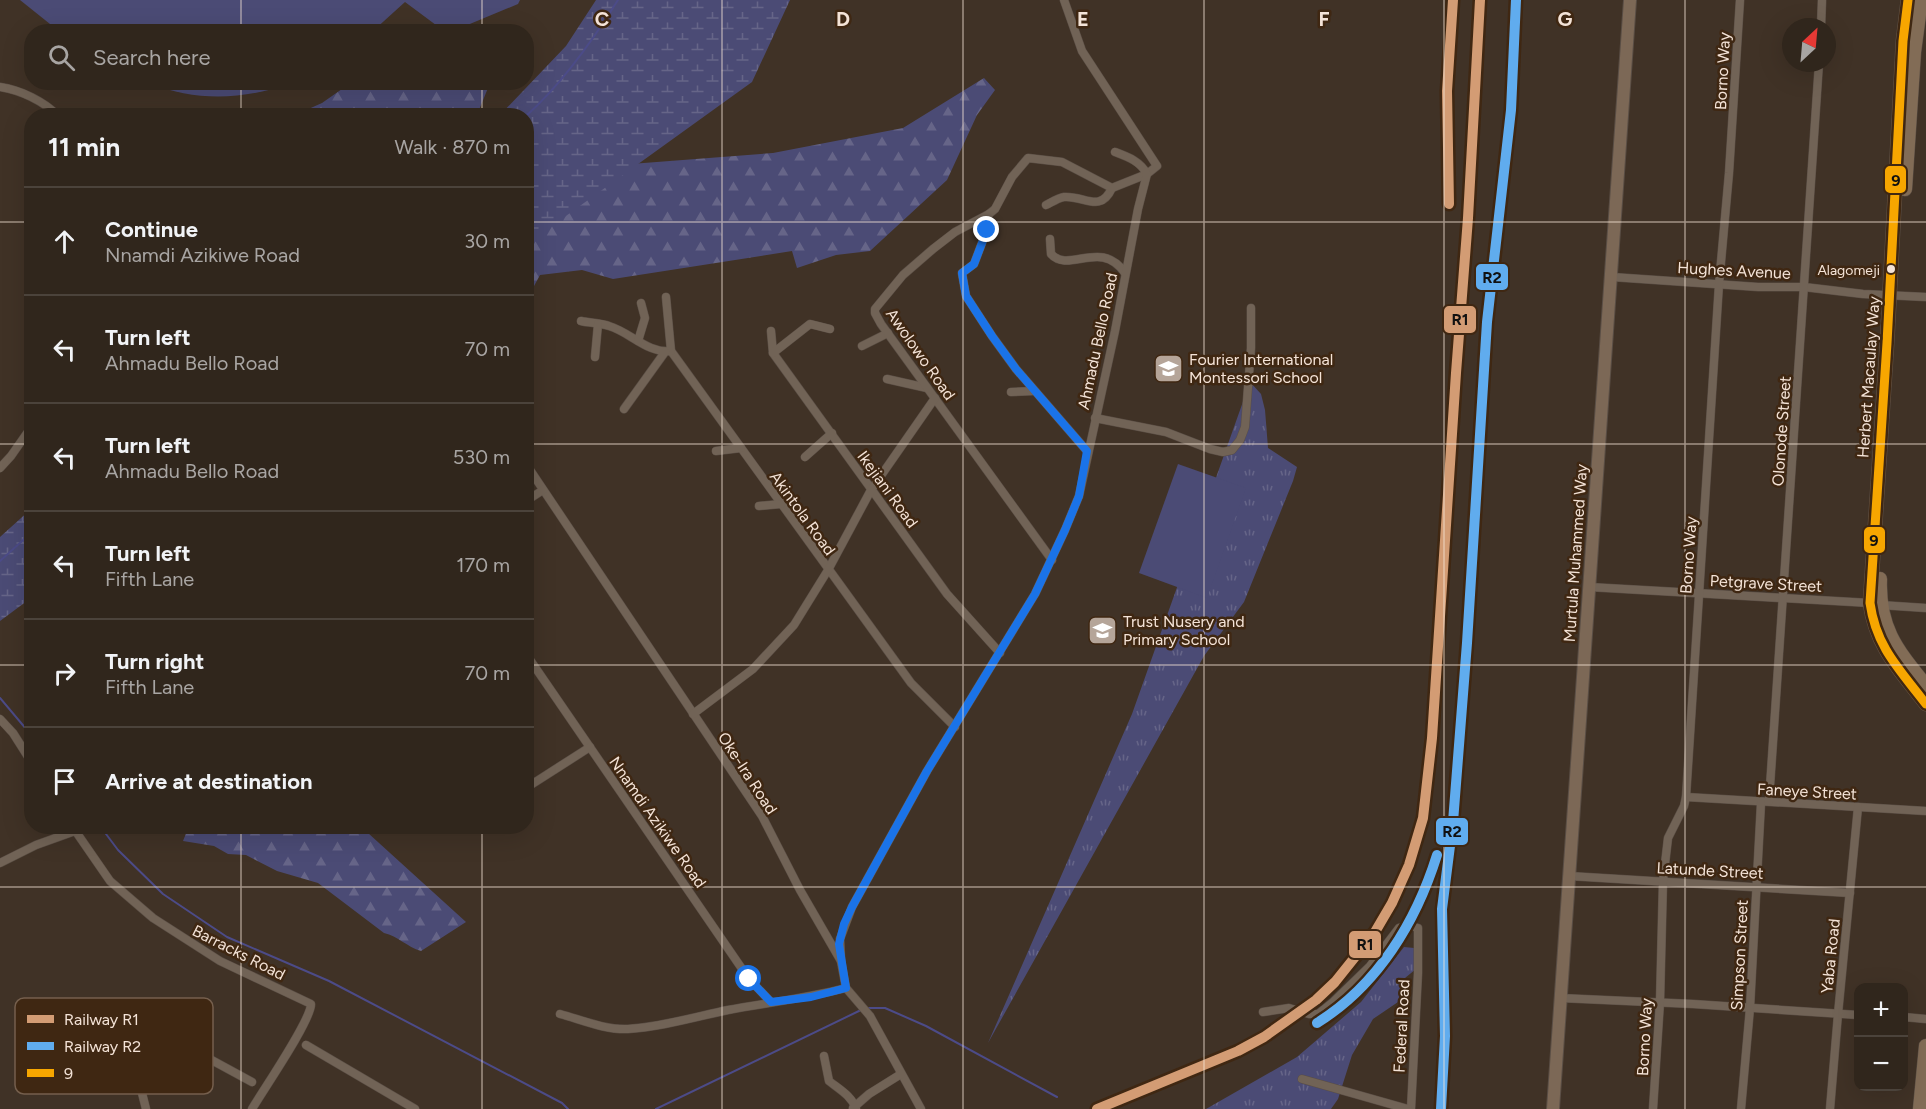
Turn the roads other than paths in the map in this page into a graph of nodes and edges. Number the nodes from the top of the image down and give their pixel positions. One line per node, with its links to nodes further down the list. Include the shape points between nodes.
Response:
1 (1064, 0): 11 (street, via 1082,51 1157,166)
2 (1630, 0): 17 (main road, Murtula Muhammed Way)
3 (1740, 0): 18 (street, Borno Way)
4 (1822, 0): 6 (street)
5 (1919, 2): 20 (highway, Herbert Macaulay Way, via 1903,41)
6 (1821, 18)
7 (1818, 72): 19 (street, Olonode Street)
8 (0, 87): 9 (street, via 23,93)
9 (48, 108)
10 (1115, 152): 11 (street, via 1137,162)
11 (1147, 174): 12 (street); 16 (street, Ahmadu Bello Road)
12 (1112, 188): 13 (street, via 1098,202 1067,197); 14 (street, Awolowo Road, via 1062,162 1028,158)
13 (1046, 205)
14 (989, 214): 29 (street, Awolowo Road, via 933,249 876,305 875,313); 37 (street, via 974,264 962,273 966,296)
15 (1050, 240): 16 (street, via 1051,254 1059,260 1104,257)
16 (1125, 273): 41 (street, Ahmadu Bello Road)
17 (1611, 277): 18 (street, Hughes Avenue); 57 (main road, Murtula Muhammed Way)
18 (1719, 284): 19 (street, Hughes Avenue); 58 (street, Borno Way)
19 (1804, 287): 20 (street, Hughes Avenue); 59 (street, Olonode Street)
20 (1893, 294): 22 (street, Hughes Avenue); 60 (highway, Herbert Macaulay Way)
21 (666, 297): 32 (street)
22 (1926, 297)
23 (641, 303): 30 (street, via 645,318)
24 (1251, 308): 41 (street, via 1245,427 1232,450 1216,451 1166,432)
25 (581, 321): 26 (street)
26 (598, 324): 30 (street); 34 (street)
27 (830, 328): 33 (street, via 810,324)
28 (771, 331): 33 (street)
29 (888, 333): 31 (street); 36 (street, Awolowo Road)
30 (638, 341): 32 (street)
31 (862, 346)
32 (668, 351): 40 (street); 44 (street, Akintola Road)
33 (773, 353): 42 (street, Ikejiani Road)
34 (595, 357)
35 (887, 379): 36 (street)
36 (927, 388): 39 (street, Awolowo Road)
37 (1034, 391): 38 (street); 46 (street)
38 (1011, 392)
39 (935, 399): 51 (street); 55 (street, Awolowo Road)
40 (624, 409)
41 (1095, 418): 46 (street, Ahmadu Bello Road)
42 (832, 433): 47 (street); 51 (street, Ikejiani Road)
43 (24, 437): 48 (street)
44 (741, 448): 45 (street); 53 (street, Akintola Road)
45 (716, 451)
46 (1087, 451): 55 (street, Ahmadu Bello Road, via 1079,496)
47 (805, 457)
48 (0, 468)
49 (534, 476): 50 (street, Oke-Ira Road)
50 (543, 490): 52 (street); 66 (street, Oke-Ira Road)
51 (871, 490): 56 (street); 62 (street, Ikejiani Road, via 947,594)
52 (534, 496)
53 (781, 504): 54 (street); 56 (street, Akintola Road)
54 (759, 506)
55 (1052, 560): 62 (street, Ahmadu Bello Road)
56 (828, 570): 66 (street, via 794,625 768,654); 68 (street, Akintola Road, via 911,682)
57 (1589, 588): 58 (street, Petgrave Street); 79 (main road, Murtula Muhammed Way)
58 (1699, 593): 59 (street, Petgrave Street); 72 (street, Borno Way)
59 (1783, 597): 60 (street, Petgrave Street); 73 (street, Olonode Street)
60 (1875, 604): 61 (street, Petgrave Street); 64 (highway, Herbert Macaulay Way, via 1895,647); 65 (highway, Herbert Macaulay Way, via 1876,633 1884,650)
61 (1926, 608)
62 (1000, 653): 68 (street, Ahmadu Bello Road)
63 (534, 666): 69 (street, Nnamdi Azikiwe Road)
64 (1926, 686)
65 (1926, 704)
66 (693, 714): 83 (street, Oke-Ira Road, via 762,816)
67 (0, 718): 70 (street)
68 (955, 727): 83 (street, Ahmadu Bello Road, via 852,907 839,944)
69 (590, 747): 71 (street); 86 (street, Nnamdi Azikiwe Road, via 749,979)
70 (24, 750)
71 (534, 783)
72 (1686, 797): 73 (street, Faneye Street); 80 (street, Borno Way, via 1668,838)
73 (1765, 802): 74 (street, Faneye Street); 81 (street, Simpson Street)
74 (1858, 807): 75 (street, Faneye Street); 82 (street, Yaba Road)
75 (1926, 811)
76 (62, 834): 78 (street)
77 (77, 834): 105 (street, Barracks Road, via 110,881 153,918 220,961 311,1004 301,1029)
78 (0, 863)
79 (1569, 876): 80 (street, Latunde Street); 85 (main road, Murtula Muhammed Way)
80 (1663, 881): 81 (street, Latunde Street); 87 (street, Borno Way)
81 (1756, 886): 82 (street, Latunde Street); 88 (street, Simpson Street)
82 (1850, 893): 91 (street, Yaba Road)
83 (841, 961): 84 (street, Oke-Ira Road)
84 (846, 988): 86 (street); 99 (street, Oke-Ira Road, via 870,1016)
85 (1560, 998): 87 (street); 109 (main road, Murtula Muhammed Way)
86 (771, 1002): 90 (street, via 627,1029 603,1027)
87 (1660, 1002): 88 (street); 110 (street, Borno Way)
88 (1750, 1008): 91 (street); 111 (street, Simpson Street)
89 (1263, 1012): 108 (street, Federal Road, via 1289,1008 1318,1014 1370,966 1399,928 1418,928)
90 (560, 1014)
91 (1838, 1014): 92 (street); 112 (street, Yaba Road)
92 (1854, 1015)
93 (1908, 1017): 94 (street)
94 (1926, 1019)
95 (306, 1045): 106 (street)
96 (1926, 1046): 113 (highway)
97 (824, 1056): 103 (street, via 829,1082 849,1096)
98 (213, 1061): 101 (street)
99 (901, 1074): 103 (street); 107 (street, Oke-Ira Road)
100 (1302, 1079): 108 (street)
101 (252, 1082)
102 (142, 1094): 104 (street)
103 (854, 1108)
104 (146, 1109)
105 (252, 1109)
106 (416, 1109)
107 (921, 1109)
108 (1409, 1109)
109 (1552, 1109)
110 (1653, 1109)
111 (1741, 1109)
112 (1830, 1109)
113 (1920, 1109)

